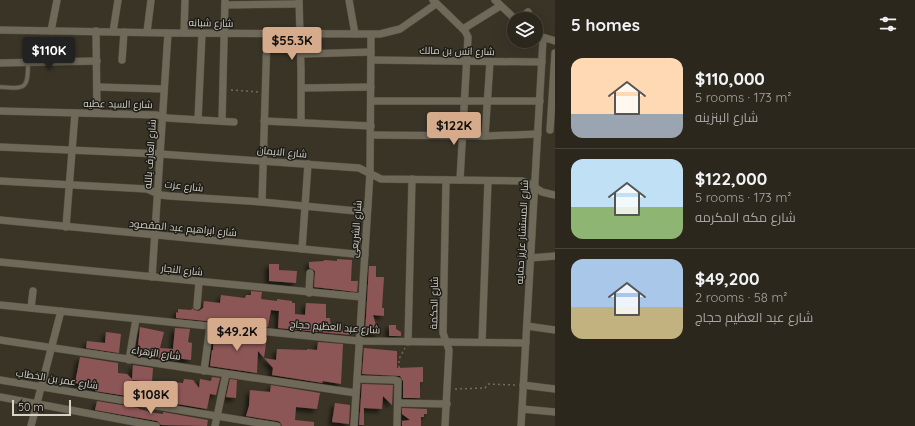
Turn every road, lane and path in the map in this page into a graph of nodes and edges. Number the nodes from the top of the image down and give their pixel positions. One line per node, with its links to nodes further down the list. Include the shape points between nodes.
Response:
1 (57, 0): 13 (street)
2 (118, 0): 15 (street)
3 (151, 0): 17 (street)
4 (185, 0): 19 (street)
5 (349, 0): 24 (street)
6 (299, 2): 8 (street); 23 (street)
7 (435, 2): 11 (street); 25 (street, شارع شبانه, via 400,29 385,34)
8 (225, 3): 21 (street)
9 (498, 3): 10 (street); 11 (street)
10 (508, 12)
11 (463, 29): 35 (street, via 468,37)
12 (0, 30): 13 (street, شارع شبانه)
13 (51, 31): 14 (street, شارع شبانه)
14 (96, 31): 15 (street, شارع شبانه); 33 (street)
15 (113, 32): 16 (street, شارع شبانه)
16 (124, 32): 17 (street, شارع شبانه); 32 (street)
17 (147, 32): 18 (street, شارع شبانه)
18 (168, 33): 19 (street, شارع شبانه); 43 (street, شارع العارف بالله)
19 (184, 33): 20 (street, شارع شبانه)
20 (202, 33): 21 (street, شارع شبانه); 54 (street)
21 (224, 33): 22 (street, شارع شبانه); 44 (street)
22 (267, 34): 23 (street, شارع شبانه); 45 (street)
23 (301, 34): 24 (street, شارع شبانه); 30 (street)
24 (355, 34): 25 (street, شارع شبانه)
25 (371, 34): 31 (street, شارع الشريعى)
26 (543, 39): 27 (street)
27 (555, 42)
28 (543, 48): 37 (street, شارع المستشار عزيز حمايه)
29 (555, 53): 60 (street)
30 (301, 54): 31 (street, شارع انس بن مالك); 42 (street)
31 (371, 56): 35 (street, شارع انس بن مالك); 41 (street, شارع الشريعى)
32 (122, 60)
33 (97, 61): 34 (street); 40 (street)
34 (28, 62): 38 (street); 39 (lane, via 28,80 24,85 16,88)
35 (467, 62): 36 (street, شارع انس بن مالك); 47 (street)
36 (490, 62): 37 (street, شارع انس بن مالك); 48 (street)
37 (542, 62): 49 (street, شارع المستشار عزيز حمايه)
38 (0, 63)
39 (0, 87)
40 (97, 87): 43 (street); 52 (street)
41 (371, 87): 42 (street); 46 (street, شارع الشريعى)
42 (302, 88): 58 (street)
43 (164, 89): 53 (street, شارع العارف بالله)
44 (223, 90): 45 (path); 55 (street)
45 (265, 92): 56 (street)
46 (371, 101): 47 (street); 59 (street, شارع الشريعى)
47 (464, 101): 48 (street); 63 (street)
48 (487, 101): 49 (street); 64 (street)
49 (540, 101): 61 (street, شارع المستشار عزيز حمايه)
50 (0, 111): 51 (street, شارع السيد عطيه)
51 (75, 113): 52 (street, شارع السيد عطيه); 66 (street)
52 (97, 113): 53 (street, شارع السيد عطيه)
53 (162, 117): 54 (street, شارع السيد عطيه); 67 (street, شارع العارف بالله)
54 (198, 120): 55 (street, شارع السيد عطيه)
55 (222, 121): 57 (street, شارع السيد عطيه)
56 (264, 121): 58 (street); 68 (street)
57 (234, 122)
58 (301, 122): 59 (street)
59 (371, 126): 62 (street, شارع الشريعى)
60 (552, 130): 61 (street)
61 (538, 132): 64 (street); 77 (street, شارع المستشار عزيز حمايه)
62 (371, 135): 63 (street); 70 (street, شارع الشريعى)
63 (462, 136): 64 (street); 73 (street)
64 (485, 136)
65 (0, 147): 66 (street, شارع الايمان)
66 (72, 150): 67 (street, شارع الايمان); 76 (street)
67 (160, 154): 68 (street, شارع الايمان); 78 (street, شارع العارف بالله)
68 (263, 160): 69 (street, شارع الايمان); 80 (street)
69 (308, 164): 70 (street, شارع الايمان, via 359,168); 81 (street)
70 (370, 173): 71 (street, شارع الايمان, via 381,179); 82 (street, شارع الشريعى)
71 (412, 180): 72 (street, شارع الايمان); 107 (street)
72 (446, 180): 73 (street, شارع الايمان); 108 (street, شارع الحكمة, via 443,333)
73 (460, 180): 74 (street, شارع الايمان)
74 (488, 180): 77 (street, شارع الايمان, via 522,181); 109 (street)
75 (0, 181): 76 (street, شارع عزت)
76 (69, 186): 78 (street, شارع عزت, via 147,189); 84 (street)
77 (534, 186): 79 (street, شارع الايمان, via 542,192); 89 (street, شارع المستشار عزيز حمايه)
78 (157, 193): 80 (street, شارع عزت); 85 (street, شارع العارف بالله)
79 (555, 195)
80 (262, 202): 81 (street, شارع عزت)
81 (305, 206): 82 (street, شارع عزت); 86 (street)
82 (367, 212): 87 (street, شارع الشريعى)
83 (0, 220): 84 (street, شارع ابراهيم عبد المقصود)
84 (66, 227): 85 (street, شارع ابراهيم عبد المقصود)
85 (155, 235): 86 (street, شارع ابراهيم عبد المقصود); 92 (street, شارع العارف بالله)
86 (302, 249): 87 (street, شارع ابراهيم عبد المقصود)
87 (364, 255): 96 (street, شارع الشريعى)
88 (555, 256): 89 (street)
89 (530, 258): 103 (street, شارع المستشار عزيز حمايه)
90 (0, 262): 92 (street, شارع النجار)
91 (310, 274): 95 (street)
92 (152, 277): 93 (street, شارع النجار)
93 (199, 282): 95 (street, شارع النجار); 98 (street)
94 (33, 291): 99 (street)
95 (309, 293): 96 (street, شارع النجار)
96 (362, 297): 106 (street, شارع الشريعى)
97 (0, 305): 99 (street, شارع عبد العظيم حجاج)
98 (197, 306)
99 (31, 308): 100 (street, شارع عبد العظيم حجاج)
100 (61, 311): 101 (street, شارع عبد العظيم حجاج); 111 (street)
101 (136, 319): 102 (street, شارع عبد العظيم حجاج); 112 (street)
102 (210, 326): 106 (street, شارع عبد العظيم حجاج); 113 (street)
103 (527, 326): 104 (street); 110 (street, شارع المستشار عزيز حمايه)
104 (555, 330)
105 (0, 340): 111 (street, شارع الزهراء)
106 (359, 341): 107 (street, شارع عبد العظيم حجاج); 115 (street, شارع الشريعى)
107 (408, 342): 108 (street, شارع عبد العظيم حجاج); 117 (path, via 399,359)
108 (446, 342): 109 (street, شارع عبد العظيم حجاج); 120 (street, شارع الحكمة, via 449,350)
109 (482, 342): 110 (street, شارع عبد العظيم حجاج)
110 (526, 343): 118 (street, شارع المستشار عزيز حمايه)
111 (51, 348): 112 (street, شارع الزهراء); 119 (street)
112 (129, 360): 113 (street, شارع الزهراء)
113 (204, 371): 114 (street, شارع الزهراء)
114 (226, 374): 122 (street, شارع الزهراء); 129 (street)
115 (357, 379): 117 (street); 122 (street, شارع الشريعى)
116 (0, 380): 119 (street, شارع عمر بن الخطاب)
117 (398, 381): 124 (street)
118 (523, 385): 120 (path, via 488,384 485,388); 121 (street); 127 (street, شارع المستشار عزيز حمايه)
119 (41, 387): 125 (street); 129 (street, شارع عمر بن الخطاب)
120 (447, 389): 126 (street, شارع الحكمة)
121 (555, 389)
122 (356, 393): 134 (street, شارع الشريعى)
123 (0, 398): 125 (street)
124 (398, 403): 126 (street); 135 (street)
125 (37, 404): 130 (street); 131 (street)
126 (447, 404): 136 (street, شارع الحكمة)
127 (522, 409): 128 (street); 137 (street, شارع المستشار عزيز حمايه)
128 (555, 412)
129 (217, 416): 132 (street); 133 (street, شارع عمر بن الخطاب)
130 (32, 426)
131 (156, 426)
132 (215, 426)
133 (277, 426)
134 (354, 426)
135 (397, 426)
136 (445, 426)
137 (521, 426)

